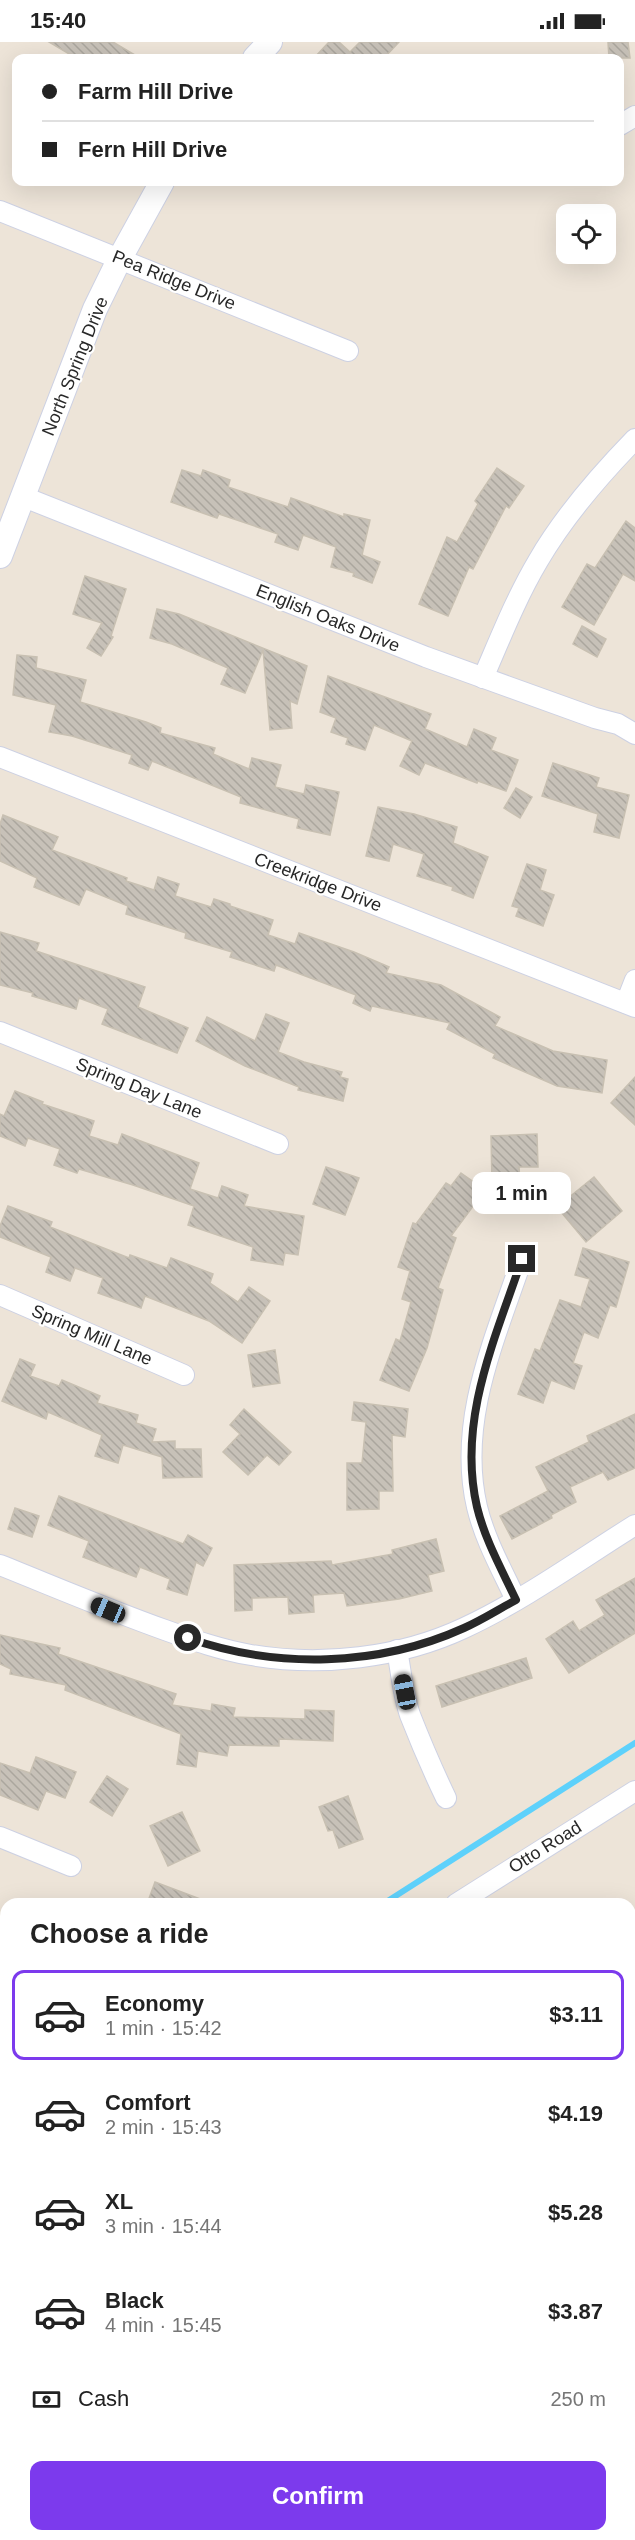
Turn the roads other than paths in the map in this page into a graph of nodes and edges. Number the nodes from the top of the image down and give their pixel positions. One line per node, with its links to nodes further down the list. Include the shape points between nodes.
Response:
1 (160, 186): 3 (street, North Spring Drive)
2 (0, 211): 3 (street, Pea Ridge Drive)
3 (120, 258): 4 (street, Pea Ridge Drive); 6 (street, North Spring Drive, via 95,309)
4 (348, 351)
5 (635, 439): 8 (street, via 580,500 538,561)
6 (24, 497): 7 (street, North Spring Drive); 8 (street, English Oaks Drive)
7 (0, 556)
8 (483, 678): 9 (street, English Oaks Drive, via 618,724)
9 (635, 734)
10 (0, 757): 12 (street, Creekridge Drive)
11 (635, 980): 12 (street)
12 (630, 1005)
13 (0, 1032): 14 (street, Spring Day Lane)
14 (278, 1144)
15 (522, 1259): 20 (street, via 476,1399 471,1433 477,1508)
16 (0, 1295): 17 (street, Spring Mill Lane)
17 (184, 1375)
18 (635, 1525): 20 (street)
19 (0, 1565): 21 (street, via 108,1610 208,1645 251,1655 289,1659 358,1657)
20 (516, 1600): 21 (street, via 464,1628)
21 (397, 1650): 23 (street, via 410,1713)
22 (635, 1791): 26 (street, Otto Road)
23 (446, 1798)
24 (0, 1838): 25 (street)
25 (71, 1866)
26 (466, 1898)

